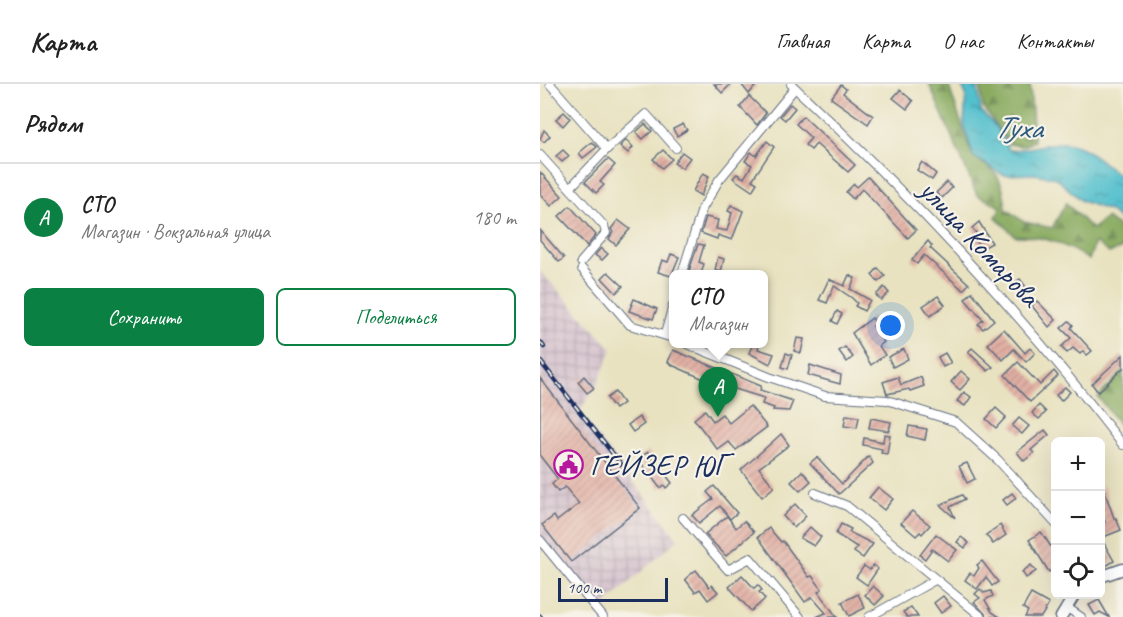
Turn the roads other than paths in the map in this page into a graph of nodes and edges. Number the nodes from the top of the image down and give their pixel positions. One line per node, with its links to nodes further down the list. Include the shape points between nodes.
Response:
1 (550, 84): 3 (street)
2 (793, 86): 7 (street, via 719,180 702,209); 12 (street, улица Комарова, via 935,228 1074,381)
3 (607, 148): 4 (street, via 646,114); 6 (street)
4 (675, 148)
5 (540, 155): 6 (street)
6 (570, 188): 9 (street, via 606,233 581,265 630,325)
7 (683, 270)
8 (669, 318): 9 (street)
9 (664, 334): 10 (street)
10 (669, 336)
11 (697, 348): 14 (street, via 825,396 887,400 956,422 998,460)
12 (1123, 445)
13 (815, 493): 19 (street, via 847,506)
14 (1051, 518)
15 (683, 519): 23 (street, via 728,570 750,558)
16 (540, 540): 22 (street)
17 (1123, 569): 18 (main road)
18 (1105, 576)
19 (935, 580): 24 (street); 25 (street)
20 (1073, 599): 21 (main road)
21 (1064, 612): 26 (street)
22 (603, 617)
23 (800, 617)
24 (869, 617)
25 (982, 617)
26 (1081, 617)

